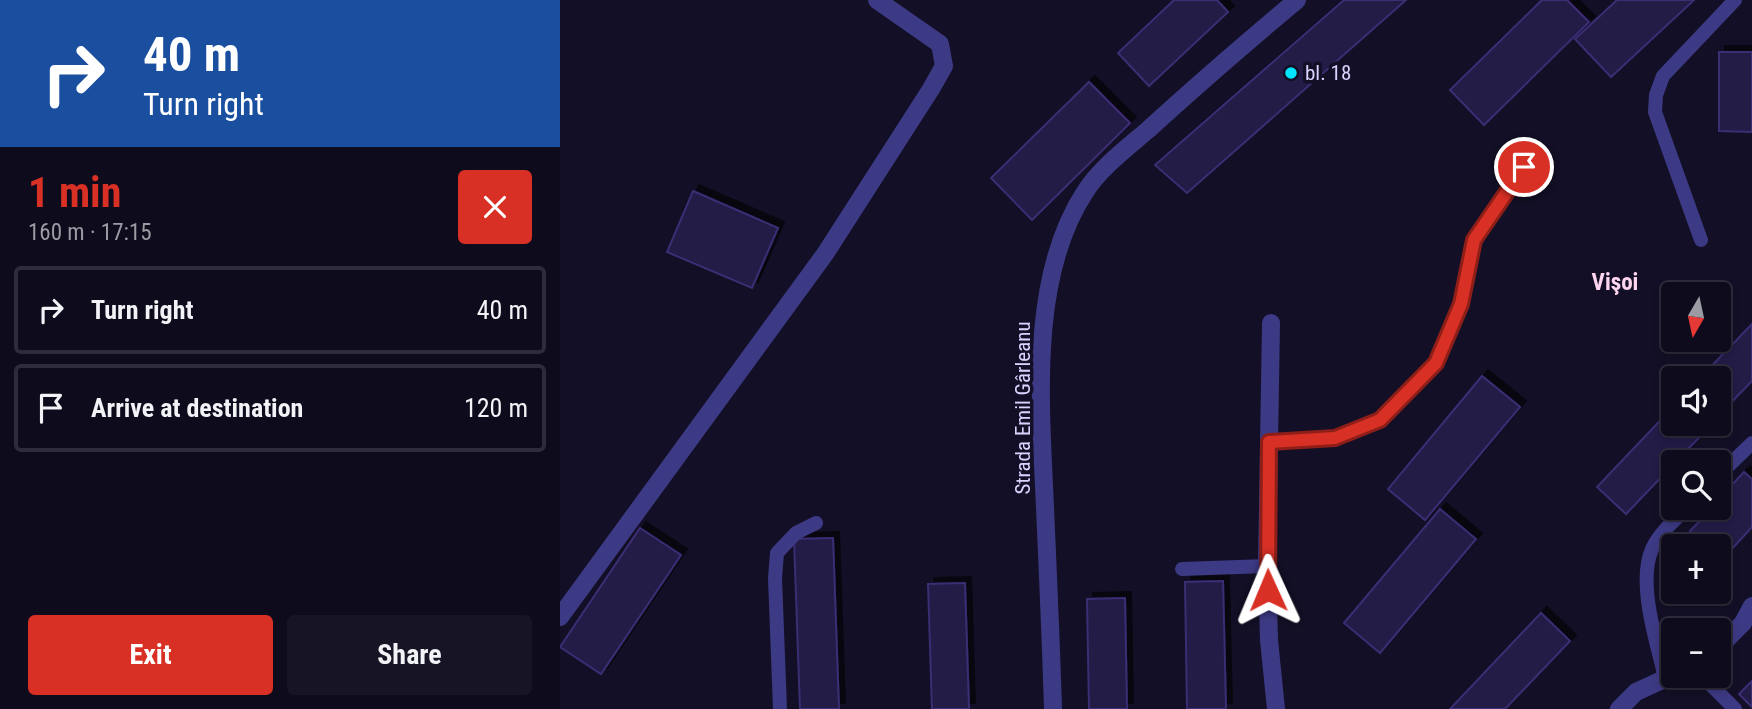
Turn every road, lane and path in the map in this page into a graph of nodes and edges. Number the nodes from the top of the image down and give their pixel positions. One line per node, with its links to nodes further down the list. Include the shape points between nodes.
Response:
1 (877, 0): 15 (street, via 940,44 944,66 825,254)
2 (1297, 0): 21 (street, Strada Emil Gârleanu, via 1122,152 1087,189 1057,250 1048,292 1042,367)
3 (1735, 0): 5 (lane, via 1663,76 1656,95 1655,112)
4 (1524, 167): 7 (lane, via 1474,240 1461,304 1436,363 1380,420 1335,438)
5 (1701, 240)
6 (1271, 323): 7 (street)
7 (1269, 442): 12 (street)
8 (1752, 443): 9 (lane)
9 (1731, 463)
10 (1676, 520): 17 (lane, via 1652,547 1648,560 1652,624)
11 (816, 523): 20 (lane, via 796,533 777,553)
12 (1267, 566): 13 (lane); 22 (street)
13 (1182, 569)
14 (1752, 606): 16 (street)
15 (560, 618)
16 (1731, 635)
17 (1661, 652)
18 (1661, 681): 23 (street, via 1636,692)
19 (1714, 688): 24 (lane)
20 (780, 709)
21 (1053, 709)
22 (1276, 709)
23 (1619, 709)
24 (1735, 709)

